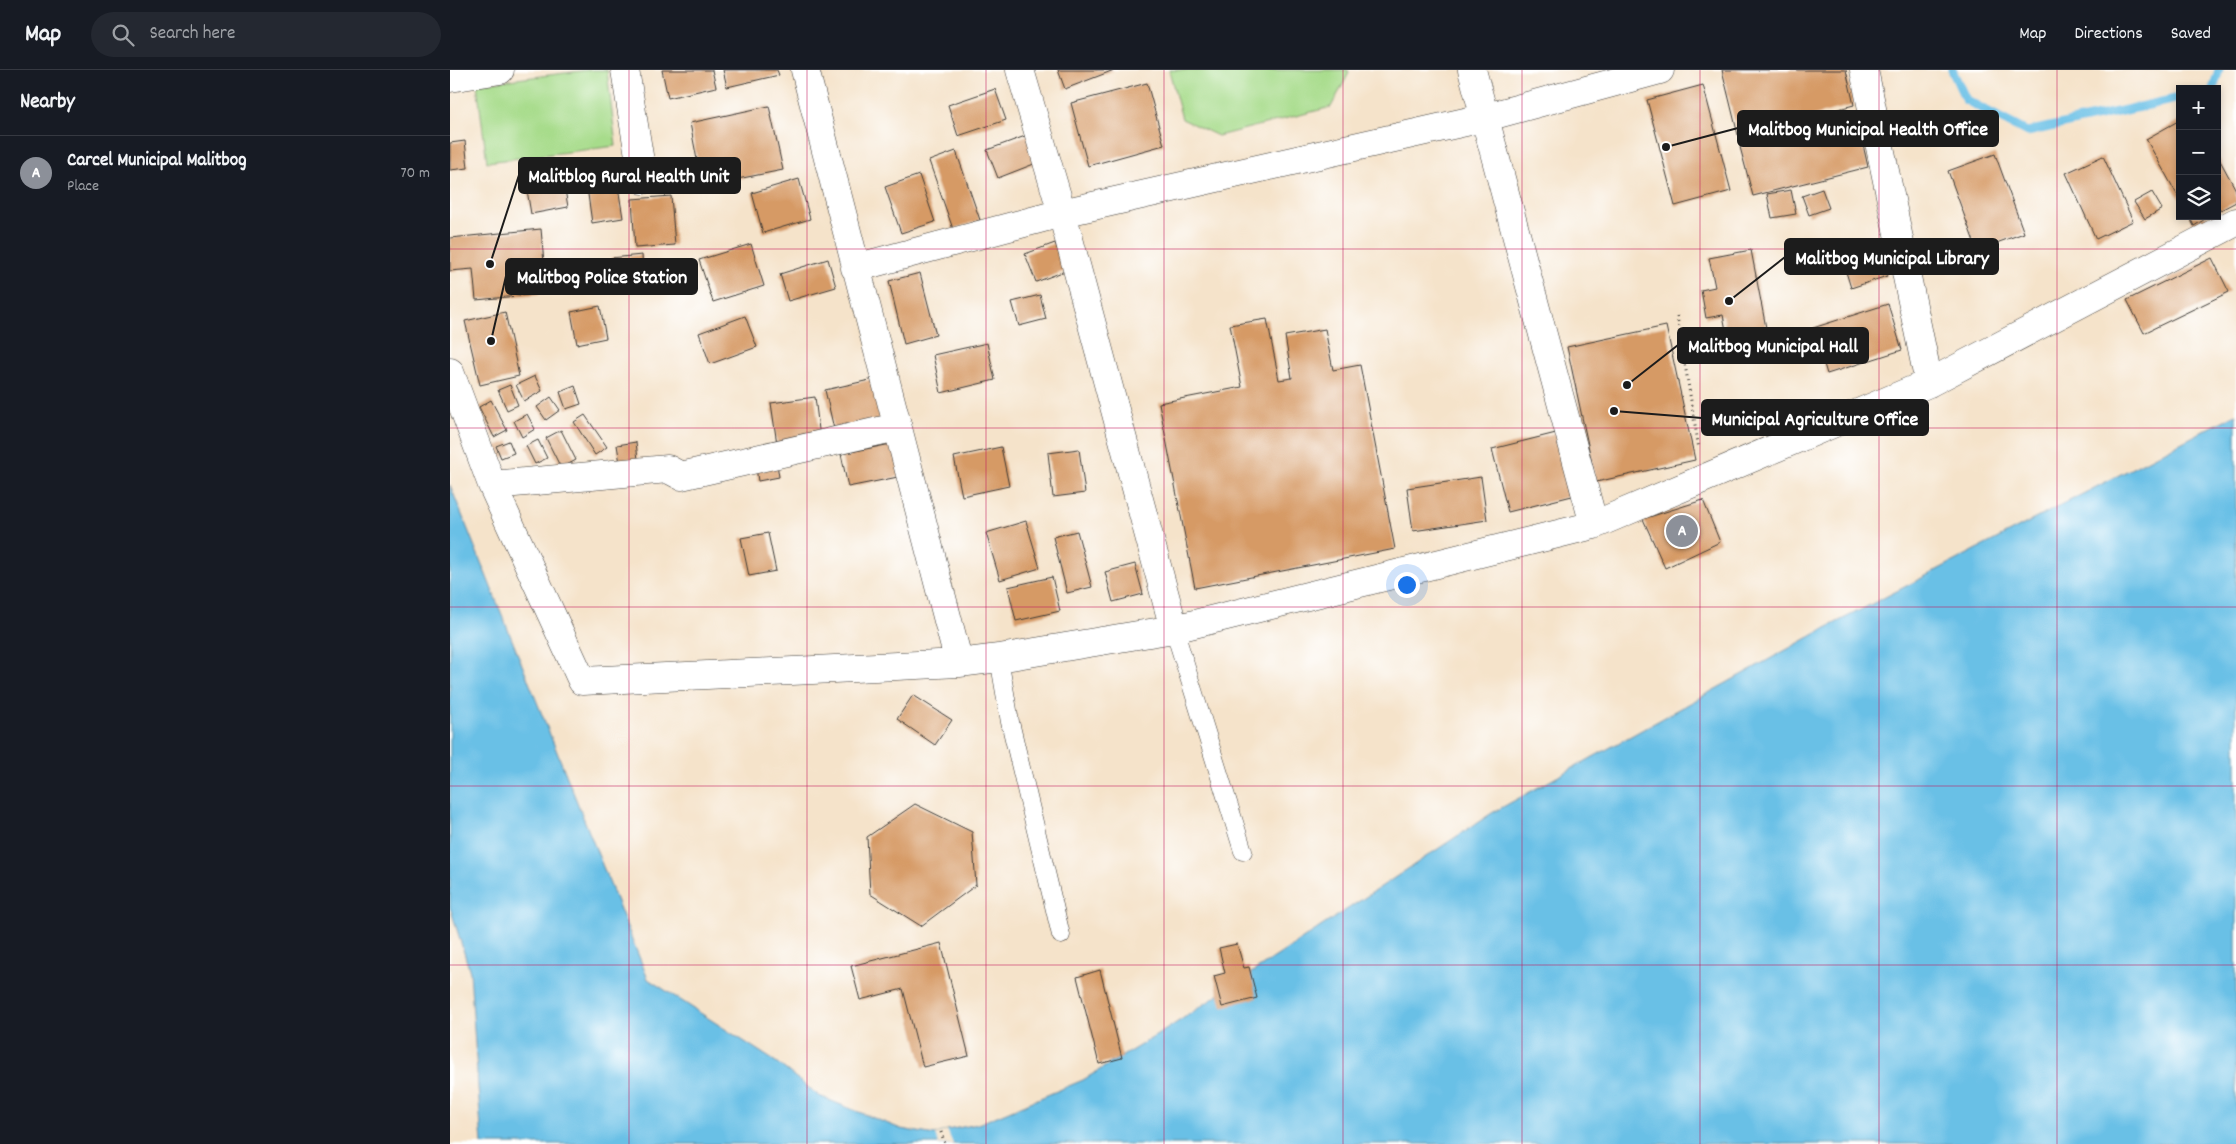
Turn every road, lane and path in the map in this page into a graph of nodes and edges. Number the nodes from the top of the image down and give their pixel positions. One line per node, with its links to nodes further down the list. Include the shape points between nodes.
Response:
1 (500, 70): 8 (street)
2 (624, 70): 10 (street)
3 (805, 70): 13 (street)
4 (1020, 70): 11 (street)
5 (1472, 70): 9 (street)
6 (1660, 70): 9 (street)
7 (1864, 70): 16 (street)
8 (450, 78)
9 (1483, 118): 11 (street); 20 (street)
10 (643, 180)
11 (1062, 213): 13 (street); 21 (street)
12 (2236, 222): 16 (street)
13 (855, 268): 17 (street)
14 (1677, 316): 18 (path)
15 (450, 372): 19 (street)
16 (1928, 383): 18 (street)
17 (897, 427): 19 (street, via 681,476 668,469); 23 (street)
18 (1704, 479): 20 (street)
19 (492, 485): 23 (street, via 582,681)
20 (1594, 525): 21 (street)
21 (1174, 629): 22 (street); 24 (lane)
22 (999, 658): 23 (street); 25 (lane, via 1010,722)
23 (959, 663)
24 (1243, 851)
25 (1061, 935)
26 (941, 1132): 27 (path)
27 (945, 1144)

